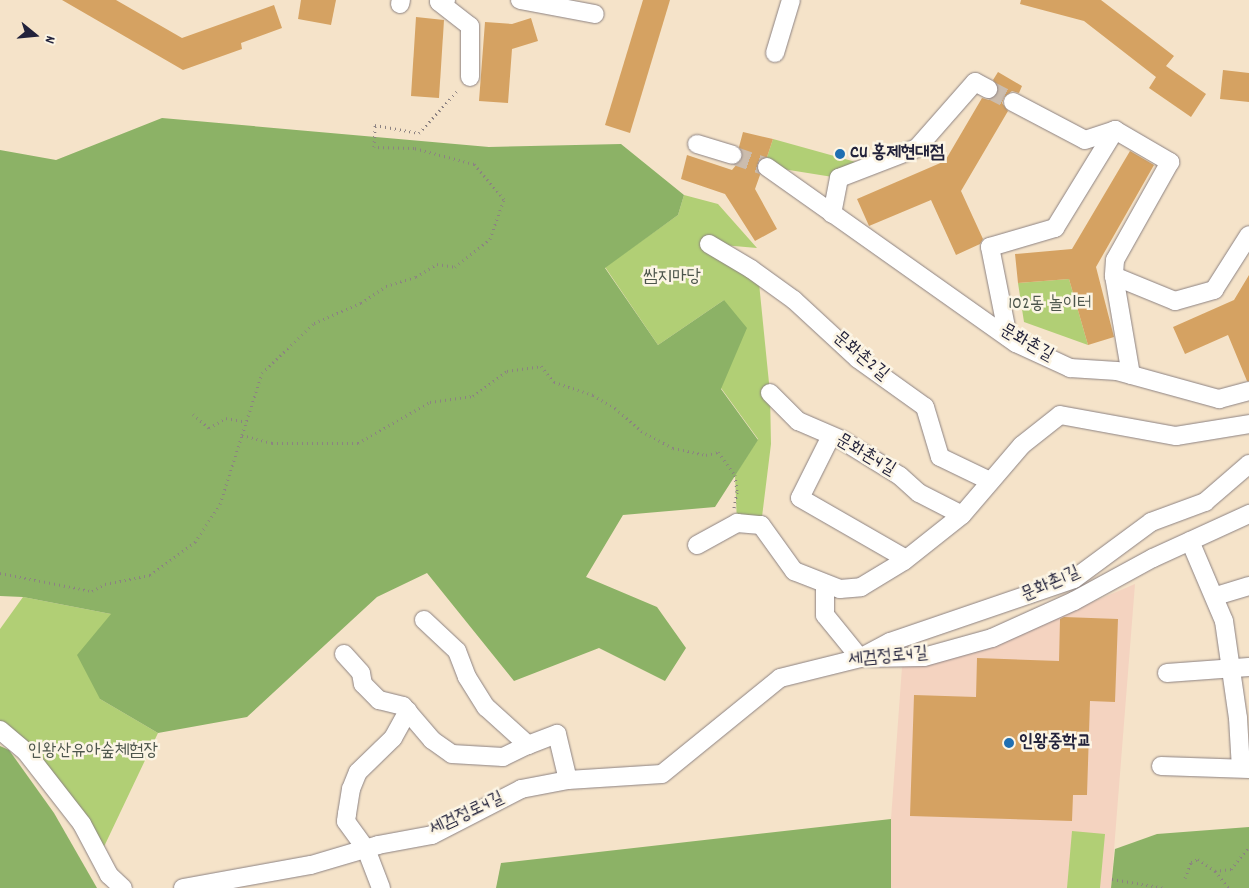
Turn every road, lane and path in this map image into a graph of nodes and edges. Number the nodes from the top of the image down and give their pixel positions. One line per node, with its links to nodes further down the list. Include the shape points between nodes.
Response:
1 (446, 0): 6 (street, via 439,2 470,26)
2 (520, 0): 4 (street)
3 (790, 0): 5 (street)
4 (595, 14)
5 (775, 53)
6 (470, 77): 22 (path, via 419,133 375,125 374,147 414,148 474,164 504,199 490,239 455,267 437,264 416,277 386,286 361,302 314,323 262,373)
7 (988, 89): 13 (street, via 975,82 917,148 839,178)
8 (1013, 102): 9 (street, via 1085,140)
9 (1115, 130): 16 (street, via 1170,162 1116,260); 17 (street, via 1055,228 990,247)
10 (697, 144): 11 (street)
11 (732, 155)
12 (767, 168): 13 (street, 문화촌길, via 784,174)
13 (832, 214): 17 (street, 문화촌길)
14 (1249, 235): 16 (street, via 1214,290 1175,301)
15 (709, 244): 27 (street, 문화촌2길, via 794,300 858,359 924,407 940,457)
16 (1114, 276): 18 (street)
17 (1008, 337): 18 (street, 문화촌길, via 1070,368)
18 (1131, 375): 19 (street, 문화촌길, via 1219,399)
19 (1249, 392)
20 (770, 393): 25 (street, 문화촌4길, via 798,421)
21 (193, 414): 22 (path, via 209,428 226,418)
22 (246, 422): 24 (path)
23 (1249, 424): 27 (street, via 1176,436 1060,415 1022,445)
24 (242, 435): 30 (path, via 272,443 358,443 430,402 473,396 507,371 541,366 554,382 593,395 615,408 641,431 673,448 706,455 718,452 735,475 737,492); 34 (path, via 220,504 195,542 150,575 105,584 92,591)
25 (831, 436): 29 (street, 문화촌4길, via 900,476 919,493); 33 (street, via 800,498)
26 (1249, 464): 40 (street, 문화촌1길, via 1205,502 1151,522 1074,579 890,642)
27 (990, 481): 29 (street)
28 (1249, 514): 31 (street, 세검정로4길)
29 (962, 516): 33 (street)
30 (730, 527): 32 (street); 35 (street, via 737,523 761,525 794,571)
31 (1190, 541): 37 (street); 40 (street, 세검정로4길, via 992,638 924,656)
32 (697, 546)
33 (906, 560): 35 (street, via 860,587 840,589)
34 (0, 573)
35 (824, 584): 40 (street, via 825,614)
36 (1249, 586): 37 (street)
37 (1216, 596): 42 (street, via 1224,621)
38 (424, 620): 46 (street, via 458,651 467,677 486,707)
39 (344, 654): 44 (street, via 361,673 363,684 379,700 403,706)
40 (860, 658): 49 (street, 세검정로4길, via 780,678 662,774)
41 (1249, 667): 42 (street)
42 (1230, 668): 43 (street); 48 (street)
43 (1168, 673)
44 (408, 712): 46 (street, via 432,740 452,754 503,757); 51 (street, via 393,738 358,772 351,789 346,821)
45 (0, 730): 56 (street, via 26,752 82,824 109,876)
46 (528, 745): 49 (street, via 557,734)
47 (1161, 766): 48 (street)
48 (1245, 769)
49 (568, 780): 51 (street, 세검정로4길, via 521,790 432,834)
50 (1249, 847): 52 (path, via 1231,869)
51 (366, 848): 55 (street, 세검정로4길, via 311,865); 57 (street)
52 (1215, 871): 53 (path, via 1198,859 1191,862); 59 (path)
53 (1185, 878)
54 (1112, 879): 58 (path)
55 (193, 887)
56 (123, 888)
57 (382, 888)
58 (1166, 888)
59 (1229, 888)

